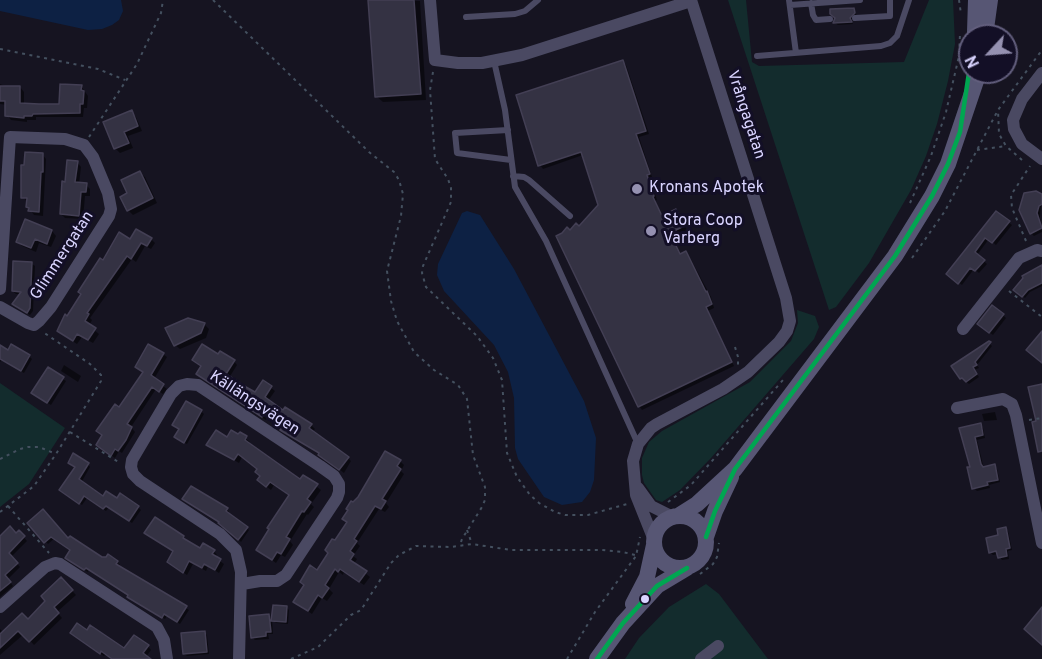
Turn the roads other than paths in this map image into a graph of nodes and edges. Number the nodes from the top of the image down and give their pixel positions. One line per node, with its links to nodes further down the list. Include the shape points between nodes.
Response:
1 (430, 0): 18 (street, Vrångagatan, via 435,60)
2 (538, 0): 11 (lane, via 515,14)
3 (691, 0): 18 (street, Vrångagatan); 33 (street, Vrångagatan, via 786,297 790,321 779,342 748,372 657,424)
4 (860, 0): 10 (lane)
5 (890, 0): 12 (lane, via 890,16)
6 (909, 0): 16 (lane, via 897,36 890,43)
7 (976, 0): 14 (street)
8 (990, 0): 15 (street)
9 (789, 2): 10 (lane); 16 (lane)
10 (811, 3): 13 (lane, via 816,20)
11 (466, 17)
12 (855, 18)
13 (830, 19)
14 (970, 24)
15 (987, 24)
16 (796, 52): 17 (lane)
17 (757, 56)
18 (494, 61): 22 (lane)
19 (1042, 73): 24 (street, via 1022,99 1013,120 1022,144)
20 (967, 84): 23 (street)
21 (975, 84): 23 (street)
22 (508, 130): 25 (lane); 25 (lane, via 455,132 457,153)
23 (960, 132): 34 (street, via 932,196 895,256)
24 (1042, 159)
25 (512, 160): 26 (lane)
26 (513, 176): 27 (lane, via 529,180); 33 (lane, via 519,196 546,241)
27 (570, 216)
28 (1042, 251): 31 (street, via 1019,258)
29 (0, 289): 30 (street, Glimmergatan, via 10,137 65,139 84,145 108,193 109,216 51,307 34,325)
30 (0, 307)
31 (963, 329)
32 (957, 408): 36 (street, via 1003,399 1012,404)
33 (638, 444): 35 (street, via 633,461)
34 (735, 469): 37 (street, via 697,504); 38 (street)
35 (634, 482): 37 (street, via 645,499); 39 (street)
36 (1038, 503): 40 (street)
37 (670, 515): 38 (street, via 696,521); 39 (street)
38 (706, 537): 41 (street, via 703,556)
39 (654, 542): 41 (street, via 664,563); 44 (street, via 647,577)
40 (1042, 543)
41 (687, 568): 44 (street, via 657,586)
42 (242, 584): 42 (street, Källängsvägen, via 240,560 230,542 133,474 132,460 179,386 198,385 334,476 339,484 337,498 286,575 277,581); 47 (street)
43 (0, 607): 46 (street, via 45,567 55,563 66,566 157,627)
44 (623, 623): 48 (street)
45 (718, 646): 49 (street)
46 (167, 659)
47 (239, 659)
48 (597, 659)
49 (701, 659)

